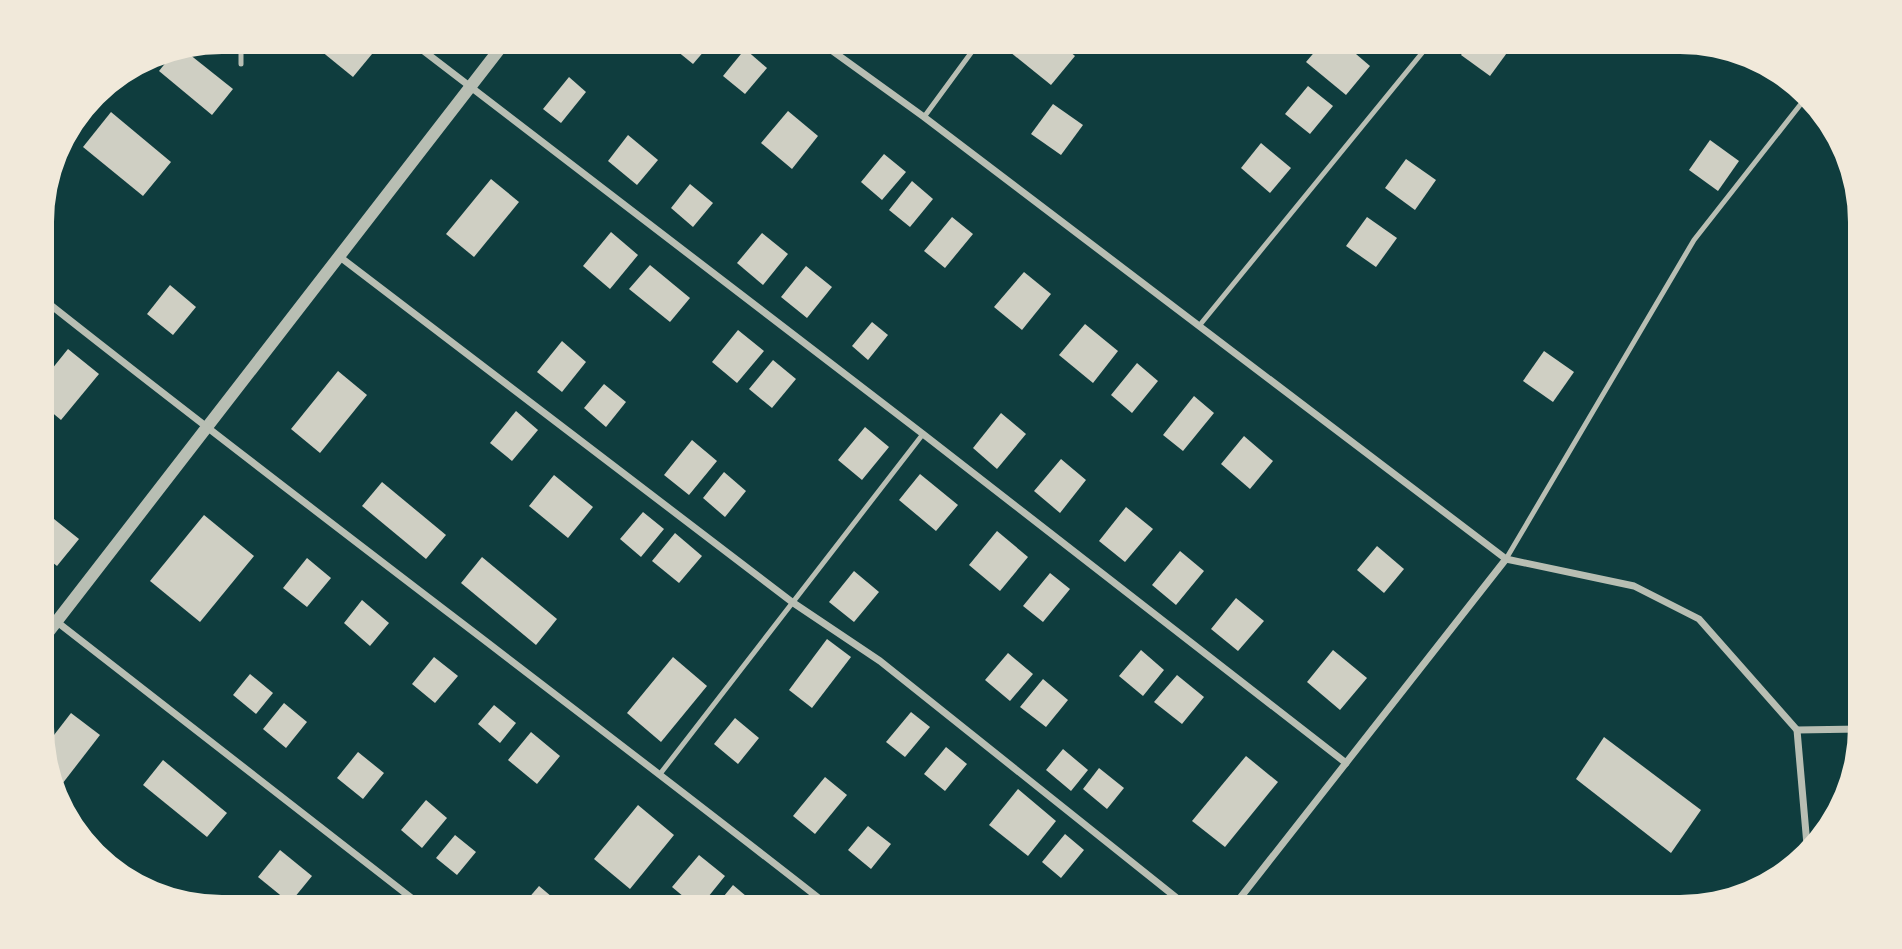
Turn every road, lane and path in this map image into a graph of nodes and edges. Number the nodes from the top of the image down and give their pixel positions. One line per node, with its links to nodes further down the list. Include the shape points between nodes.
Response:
1 (241, 54): 7 (lane)
2 (428, 54): 8 (street)
3 (495, 54): 8 (street)
4 (837, 54): 10 (street)
5 (970, 54): 10 (lane)
6 (1421, 54): 13 (lane)
7 (241, 64)
8 (470, 85): 11 (street); 15 (street)
9 (1800, 106): 16 (lane, via 1694,240)
10 (924, 117): 13 (street)
11 (340, 257): 14 (street); 17 (street)
12 (55, 308): 14 (street)
13 (1199, 326): 16 (street)
14 (205, 428): 19 (street); 24 (street)
15 (923, 434): 17 (lane); 23 (street)
16 (1506, 559): 22 (street, via 1634,586 1699,619); 23 (street)
17 (792, 602): 24 (lane); 26 (street, via 880,661)
18 (54, 619): 19 (street)
19 (57, 621): 20 (street); 28 (street)
20 (54, 625)
21 (1848, 729): 22 (street)
22 (1797, 730): 25 (street)
23 (1346, 763): 27 (street)
24 (660, 774): 29 (street)
25 (1806, 837)
26 (1172, 894)
27 (1243, 894)
28 (407, 895)
29 (814, 895)

